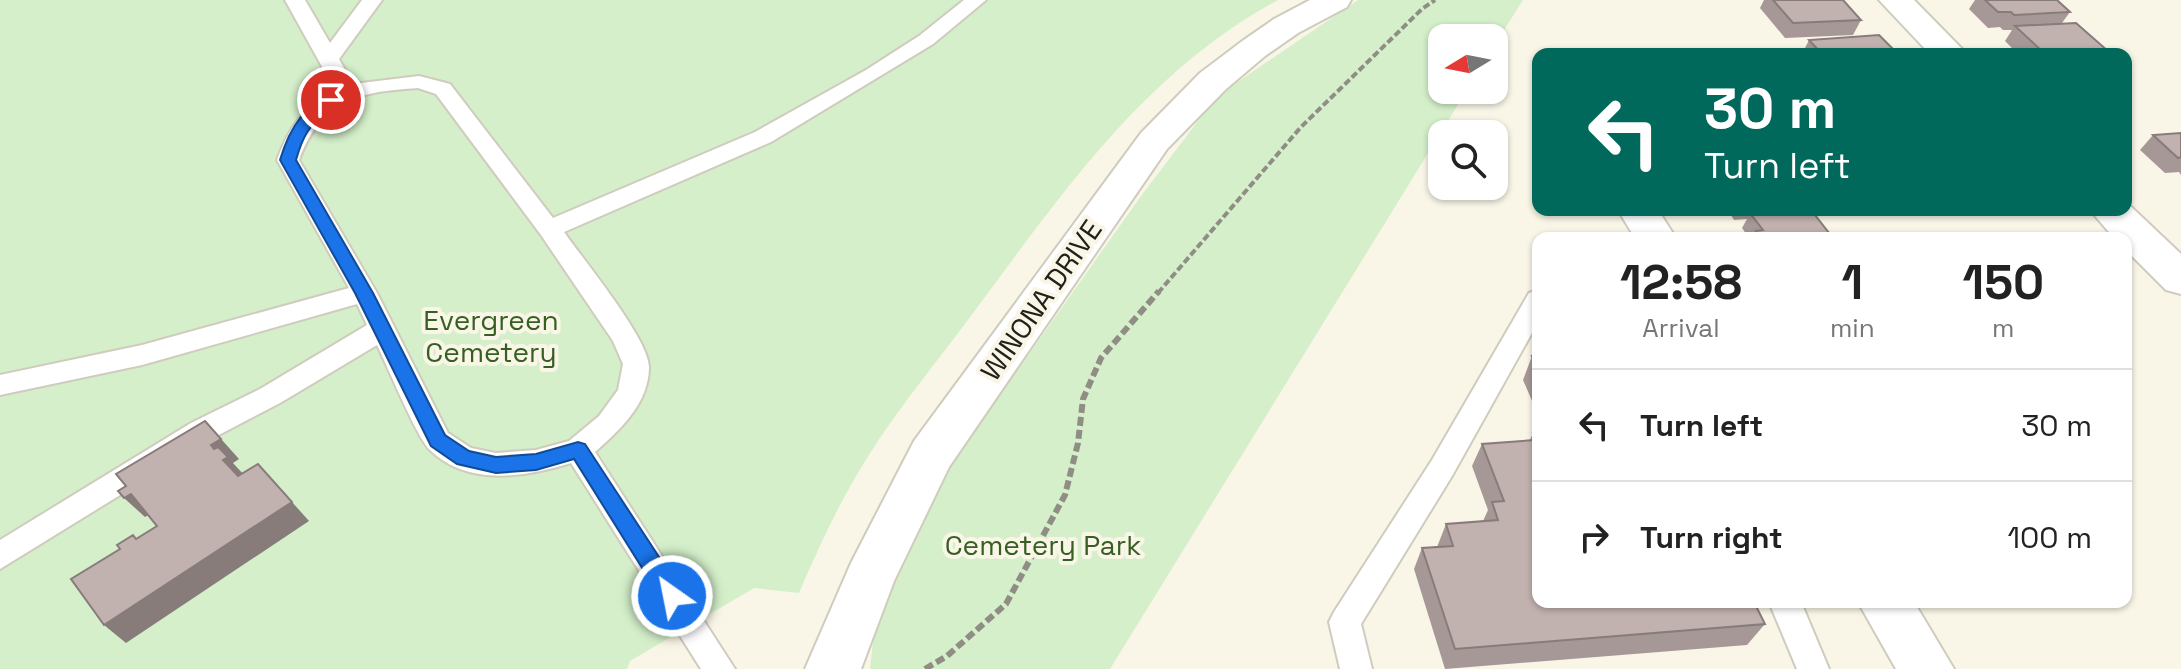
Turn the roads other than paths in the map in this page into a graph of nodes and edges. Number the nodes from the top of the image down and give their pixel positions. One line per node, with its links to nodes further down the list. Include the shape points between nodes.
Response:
1 (295, 0): 7 (lane)
2 (372, 0): 7 (lane)
3 (976, 0): 10 (lane, via 886,66 763,137)
4 (1335, 0): 21 (street, WINONA DRIVE, via 1253,49 1154,141 931,455 869,579)
5 (1895, 0): 6 (street)
6 (1944, 48)
7 (330, 57): 8 (lane)
8 (346, 90): 10 (lane, via 419,82 443,89); 12 (lane, via 315,110 295,135 288,160)
9 (2116, 216): 11 (street)
10 (549, 229): 16 (lane, via 625,338 636,364 631,393 609,424)
11 (2181, 279)
12 (364, 293): 14 (lane); 15 (lane, via 142,355)
13 (1532, 310): 22 (lane, via 1442,468 1345,622)
14 (382, 329): 16 (lane, via 438,441 464,458 496,465 536,462); 17 (lane, via 201,431)
15 (0, 385)
16 (578, 450): 20 (lane)
17 (0, 556)
18 (1788, 608): 23 (lane)
19 (1888, 608): 24 (street)
20 (719, 669)
21 (833, 669)
22 (1356, 669)
23 (1813, 669)
24 (1926, 669)

